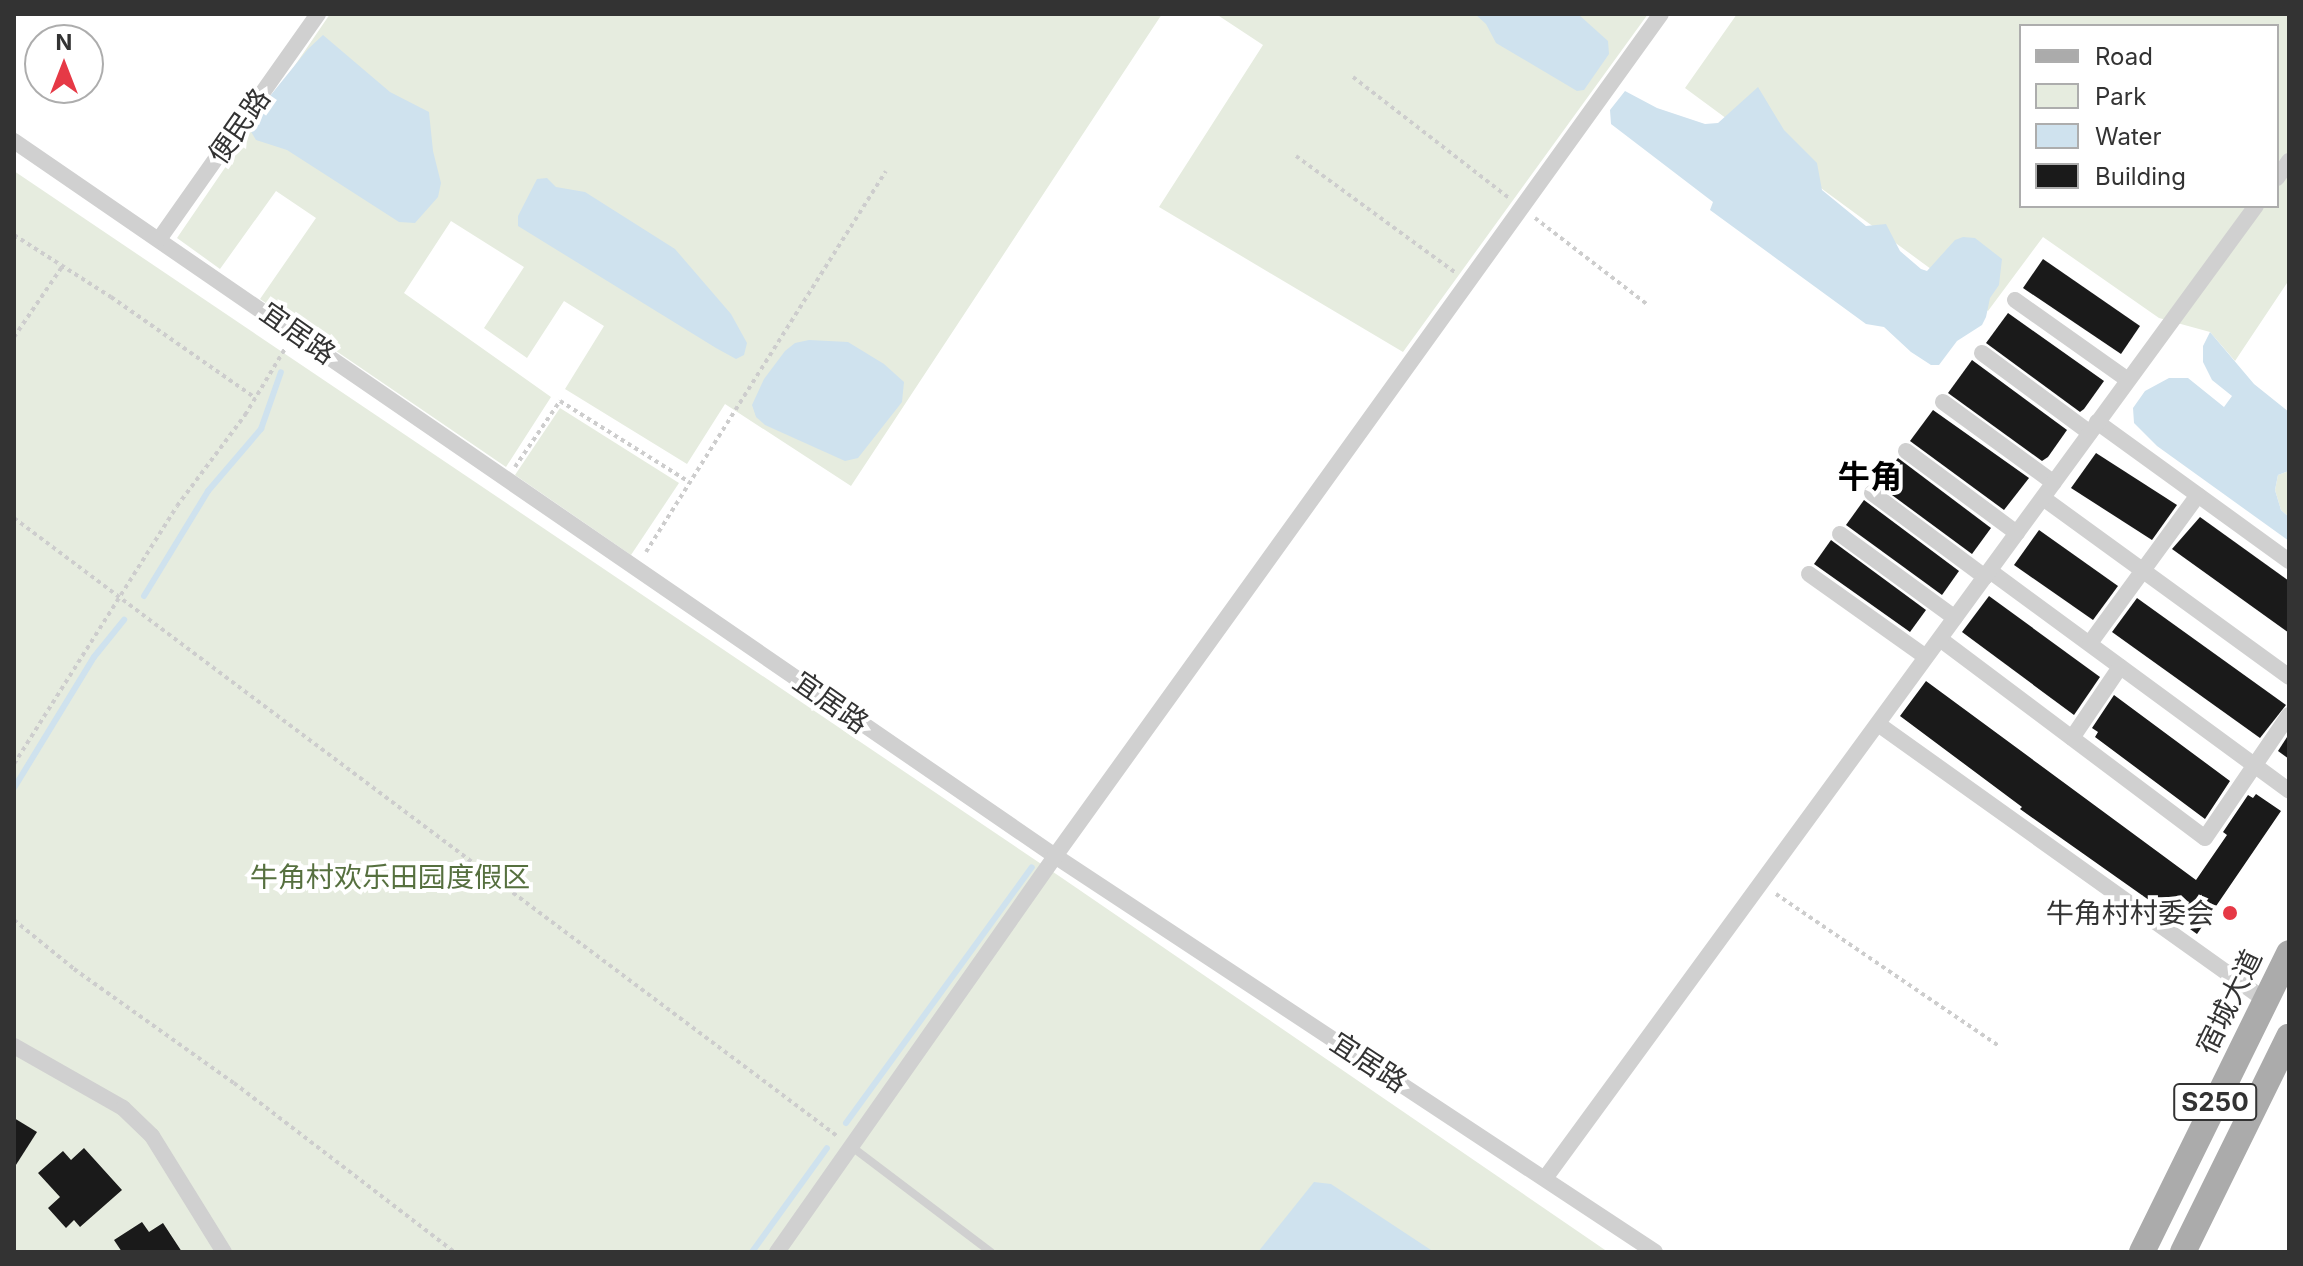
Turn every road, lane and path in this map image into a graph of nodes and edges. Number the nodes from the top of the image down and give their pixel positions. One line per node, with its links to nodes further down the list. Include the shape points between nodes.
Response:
1 (318, 14): 10 (street, 便民路)
2 (1661, 14): 7 (street)
3 (1353, 77): 7 (path)
4 (14, 141): 10 (street, 宜居路)
5 (1296, 156): 12 (path)
6 (886, 171): 24 (path)
7 (1522, 208): 12 (street); 14 (path)
8 (2255, 208): 18 (street)
9 (14, 235): 11 (path)
10 (160, 238): 15 (street, 宜居路)
11 (62, 267): 16 (path); 19 (path)
12 (1468, 282): 50 (street)
13 (2015, 300): 18 (street)
14 (1648, 305)
15 (295, 332): 19 (path); 23 (street, 宜居路)
16 (14, 337)
17 (1982, 353): 21 (street)
18 (2128, 380): 21 (street)
19 (255, 398): 37 (path)
20 (1943, 402): 25 (street)
21 (2094, 427): 25 (street); 27 (street)
22 (1906, 451): 30 (street)
23 (507, 479): 24 (path, via 560,401); 33 (street, 宜居路)
24 (690, 482): 33 (path)
25 (2054, 483): 28 (street)
26 (1872, 493): 36 (street)
27 (2198, 495): 32 (street); 34 (street)
28 (2043, 498): 30 (street); 34 (street)
29 (14, 518): 37 (path)
30 (2017, 533): 36 (street)
31 (1840, 534): 38 (street)
32 (2289, 561)
33 (636, 568): 50 (street, 宜居路)
34 (2143, 570): 40 (street); 43 (street)
35 (1809, 574): 41 (street)
36 (1987, 574): 38 (street); 40 (street)
37 (118, 596): 47 (path); 58 (path)
38 (1955, 618): 39 (street)
39 (1940, 639): 41 (street); 46 (street)
40 (2090, 643): 42 (street)
41 (1926, 657): 45 (street)
42 (2120, 667): 46 (street); 48 (street)
43 (2289, 677)
44 (2289, 715): 48 (street)
45 (1878, 724): 51 (street); 54 (street)
46 (2072, 738): 48 (street, via 2205,838)
47 (14, 764)
48 (2254, 766): 49 (street)
49 (2289, 791)
50 (1055, 856): 58 (street); 59 (street, 宜居路)
51 (1761, 883): 57 (path); 59 (street)
52 (14, 920): 61 (path)
53 (2289, 953): 54 (main road, 宿城大道 / S250)
54 (2265, 1000): 65 (main road, 宿城大道 / S250)
55 (2289, 1037): 66 (main road, S250)
56 (14, 1046): 60 (street, via 123,1108 152,1136)
57 (2000, 1047)
58 (852, 1147): 62 (street); 63 (lane)
59 (1546, 1177): 64 (street, 宜居路)
60 (224, 1252)
61 (454, 1252)
62 (777, 1252)
63 (991, 1252)
64 (1655, 1252)
65 (2142, 1252)
66 (2183, 1252)

